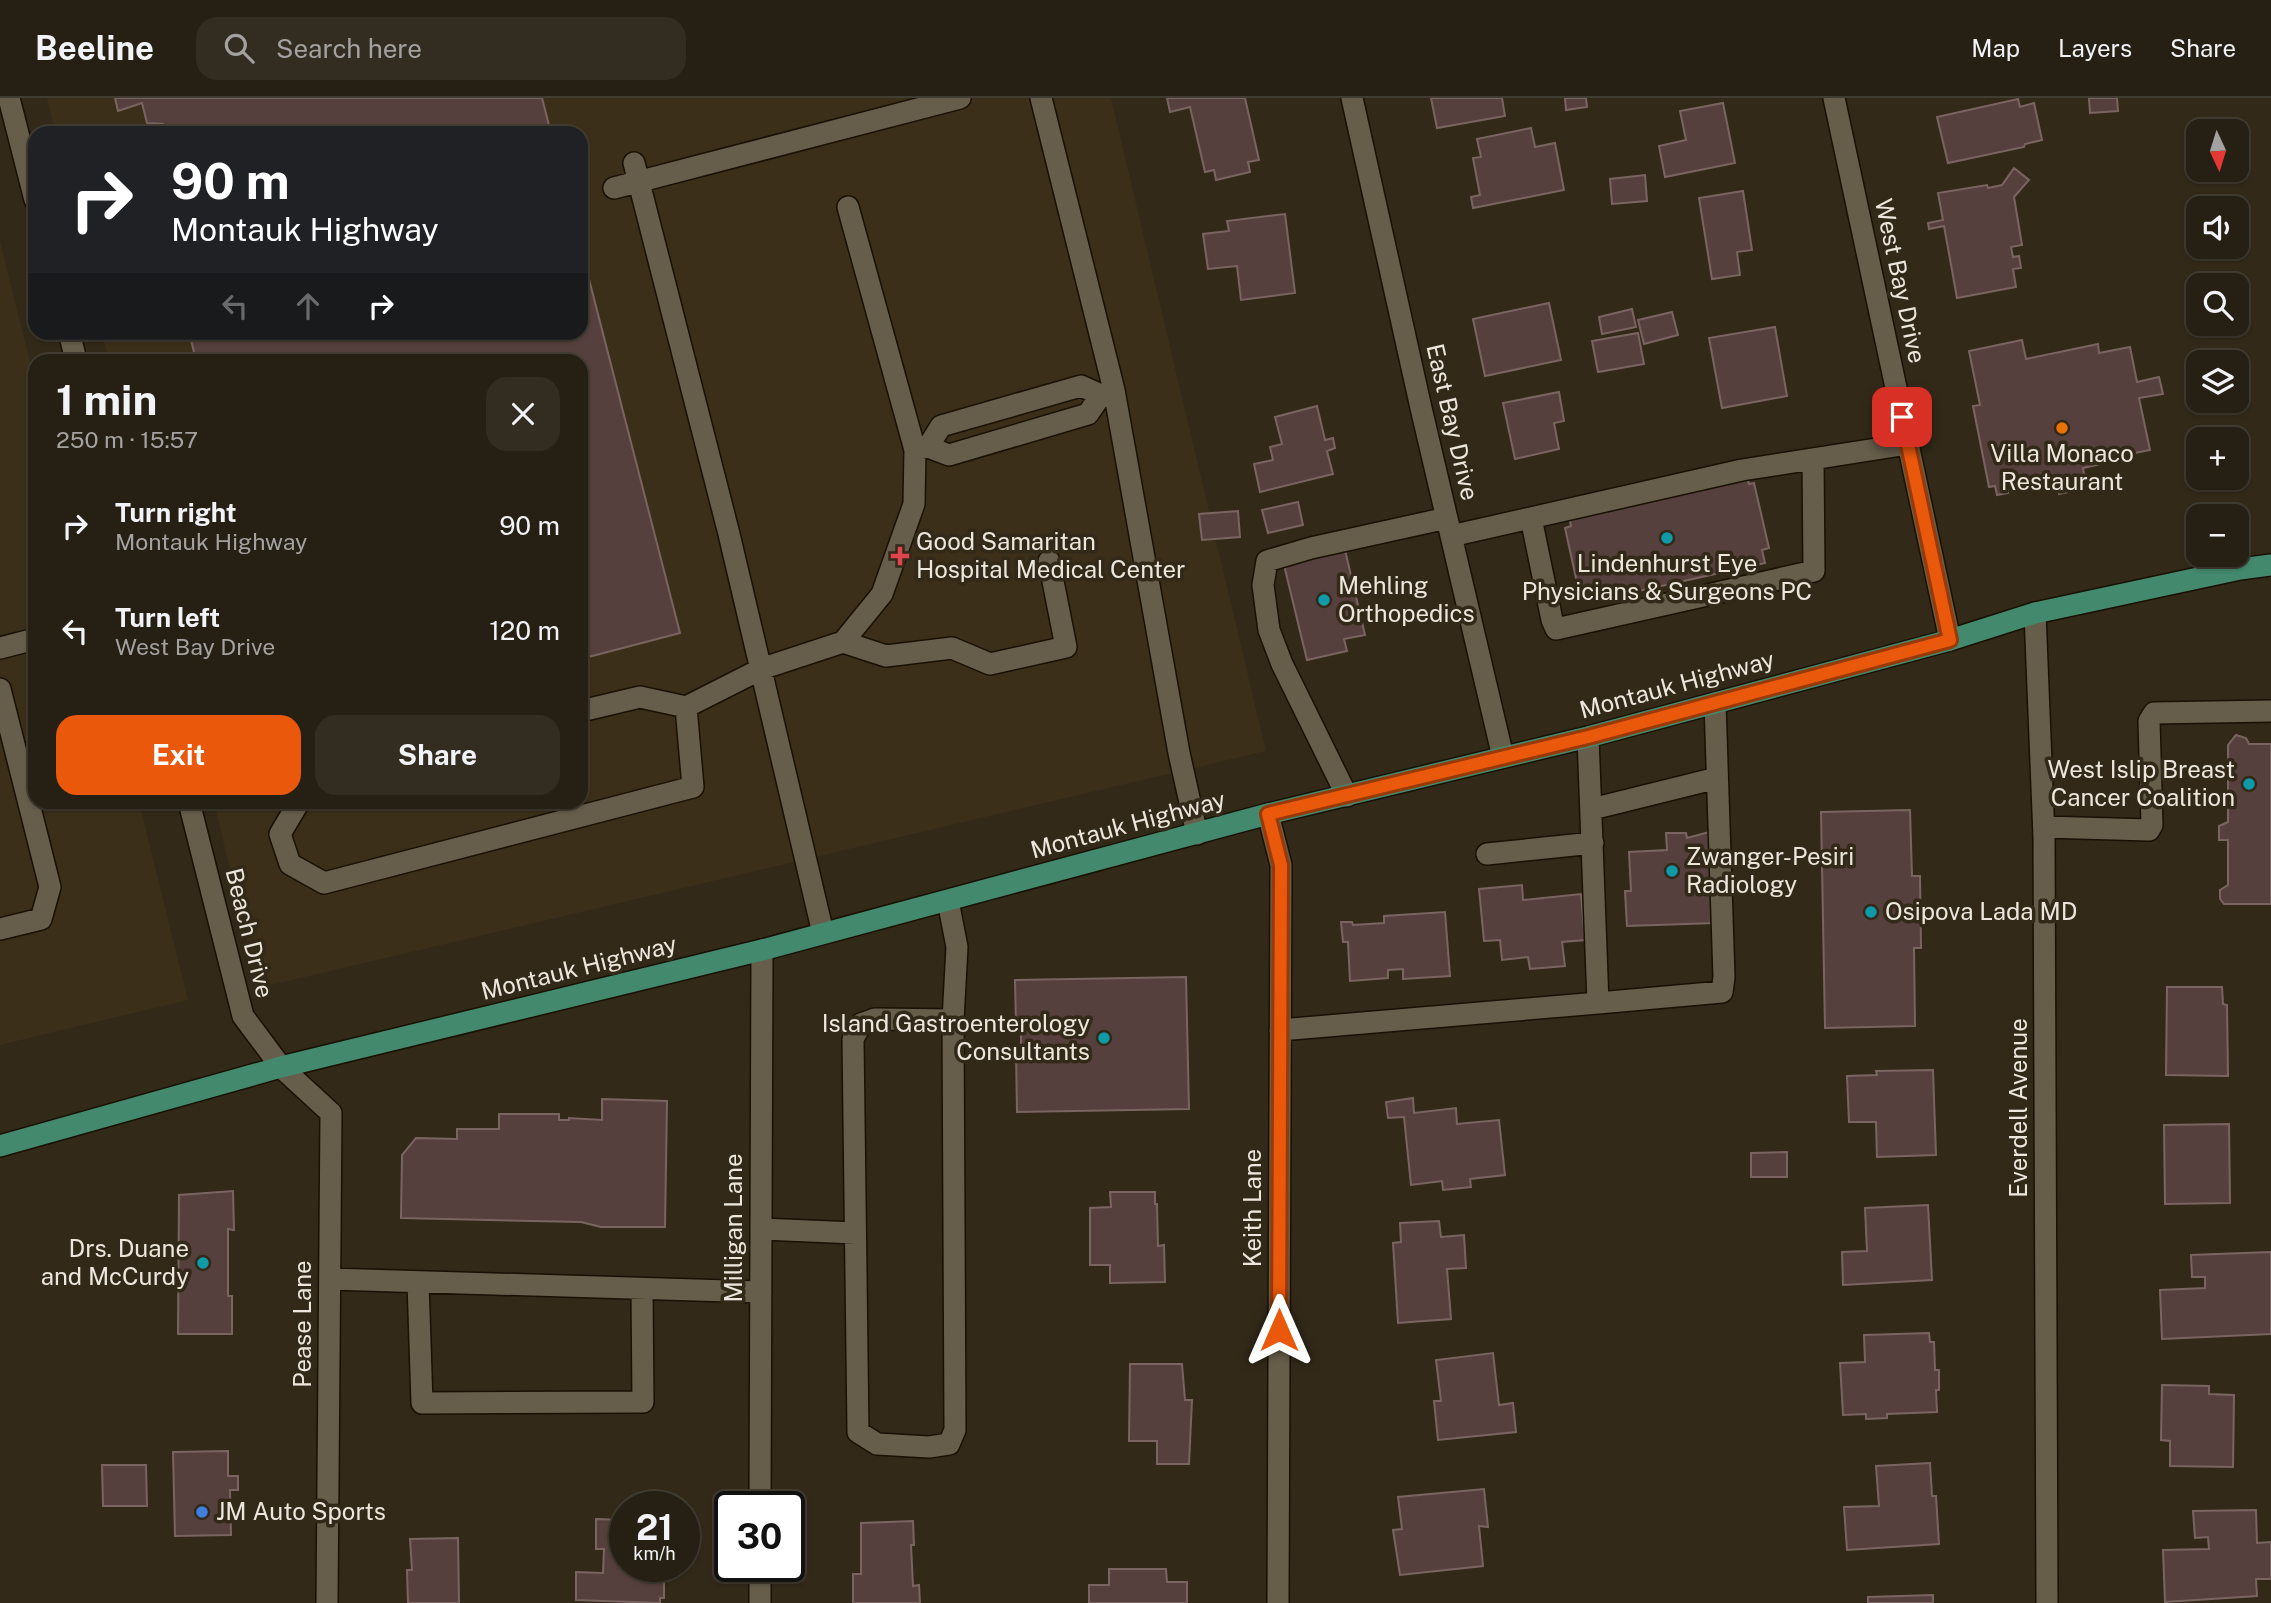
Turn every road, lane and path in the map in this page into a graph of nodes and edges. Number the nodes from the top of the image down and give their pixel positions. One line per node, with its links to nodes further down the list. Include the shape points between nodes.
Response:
1 (9, 98): 7 (street)
2 (960, 98): 6 (street)
3 (1041, 98): 10 (street)
4 (1352, 98): 15 (street, East Bay Drive)
5 (1834, 98): 11 (street, West Bay Drive)
6 (637, 172): 8 (street); 23 (street)
7 (28, 173)
8 (614, 188)
9 (848, 207): 12 (street)
10 (1108, 393): 12 (street, via 1088,414 1076,418 949,455); 12 (street, via 1080,386 941,426); 40 (street)
11 (1908, 444): 13 (street); 19 (street, West Bay Drive)
12 (921, 449): 21 (street, via 914,504 882,594)
13 (1813, 459): 14 (street, via 1742,470); 14 (street, via 1814,571 1556,629)
14 (1531, 518): 15 (street)
15 (1449, 527): 30 (street, East Bay Drive); 32 (street, via 1311,548 1267,561 1262,585 1269,630)
16 (1049, 561): 21 (street, via 1066,647 990,664 953,648 886,656)
17 (2271, 565): 18 (main road, Montauk Highway)
18 (2035, 613): 19 (main road, Montauk Highway); 39 (street, Everdell Avenue)
19 (1950, 640): 25 (main road, Montauk Highway)
20 (28, 641): 22 (street)
21 (843, 642): 23 (street)
22 (0, 648)
23 (761, 670): 26 (street); 45 (street)
24 (0, 690): 33 (street)
25 (1715, 703): 29 (main road, Montauk Highway); 31 (street)
26 (687, 707): 27 (street, via 640,697); 36 (street, via 692,788 324,883 290,864 280,834)
27 (588, 709)
28 (2271, 711): 39 (street, via 2154,713 2149,721 2149,830)
29 (1588, 737): 30 (main road, Montauk Highway); 37 (street)
30 (1503, 757): 32 (main road, Montauk Highway)
31 (1717, 778): 37 (street); 47 (street, via 1722,992)
32 (1347, 796): 38 (main road, Montauk Highway)
33 (28, 800)
34 (30, 809): 44 (street, via 50,887 41,919)
35 (191, 809): 50 (street, Beach Drive, via 243,1016)
36 (295, 809)
37 (1592, 809): 41 (street)
38 (1268, 814): 40 (main road, Montauk Highway); 49 (street, Keith Lane, via 1281,865)
39 (2044, 827): 63 (street, Everdell Avenue)
40 (1197, 834): 43 (main road, Montauk Highway)
41 (1593, 844): 42 (street); 47 (street)
42 (1487, 854)
43 (948, 901): 45 (main road, Montauk Highway); 48 (street, via 957,947)
44 (0, 929)
45 (823, 933): 46 (main road, Montauk Highway)
46 (762, 950): 50 (main road, Montauk Highway); 52 (street, Milligan Lane)
47 (1598, 1003): 49 (street)
48 (953, 1020): 53 (street, via 875,1019 861,1024 853,1039); 53 (street, via 955,1430 949,1444 877,1444 859,1432)
49 (1280, 1030): 62 (street, Keith Lane)
50 (281, 1068): 51 (main road, Montauk Highway); 54 (street, Pease Lane, via 331,1113)
51 (0, 1146)
52 (761, 1229): 53 (street); 57 (street, Milligan Lane)
53 (855, 1233)
54 (330, 1279): 55 (street); 60 (street, Pease Lane)
55 (418, 1282): 56 (street); 56 (street, via 422,1403 643,1402)
56 (642, 1289): 57 (street)
57 (761, 1292): 58 (street, Milligan Lane)
58 (760, 1491)
59 (760, 1582): 61 (street)
60 (327, 1603)
61 (760, 1603)
62 (1278, 1603)
63 (2048, 1603)

